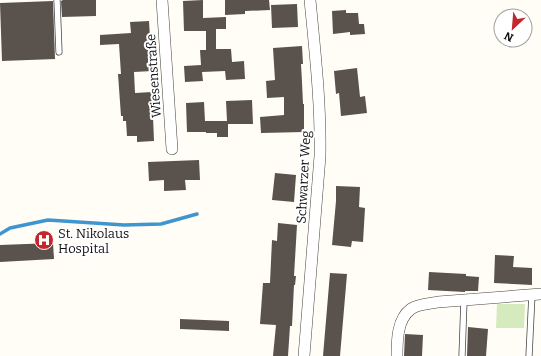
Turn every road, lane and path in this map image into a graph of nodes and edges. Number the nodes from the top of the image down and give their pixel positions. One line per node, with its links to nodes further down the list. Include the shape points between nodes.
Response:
1 (57, 0): 4 (lane)
2 (162, 0): 5 (street, Wiesenstraße)
3 (310, 0): 8 (street, Schwarzer Weg, via 319,99 320,156)
4 (59, 52)
5 (172, 149)
6 (536, 294): 7 (street); 11 (lane)
7 (464, 300): 9 (street, via 422,305 411,310 399,328); 10 (lane)
8 (304, 356)
9 (397, 356)
10 (462, 356)
11 (529, 356)

